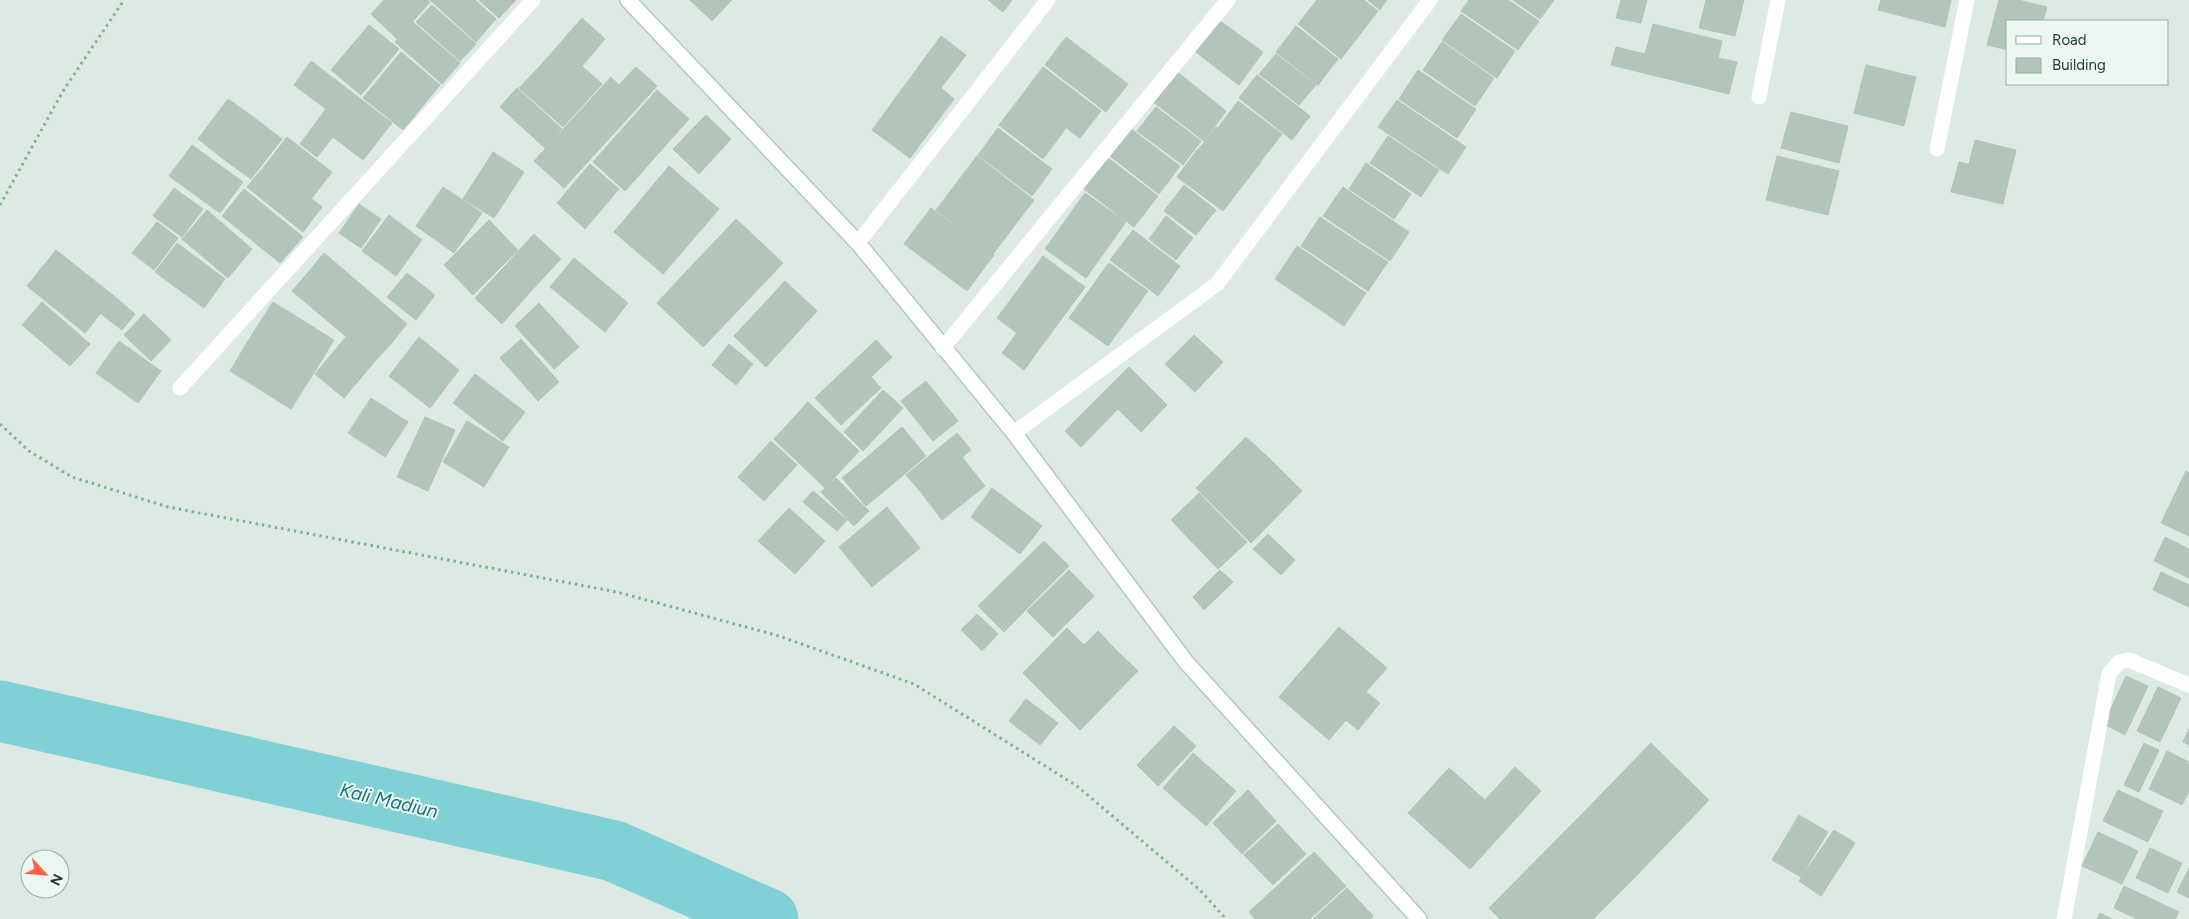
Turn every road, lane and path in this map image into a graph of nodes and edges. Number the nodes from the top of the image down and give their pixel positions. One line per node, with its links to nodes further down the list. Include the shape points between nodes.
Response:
1 (124, 0): 11 (path, via 63,91)
2 (533, 0): 14 (street)
3 (628, 0): 12 (street)
4 (1048, 0): 12 (street)
5 (1228, 0): 13 (street)
6 (1430, 0): 16 (street, via 1217,284)
7 (1778, 0): 9 (street)
8 (1967, 0): 10 (street)
9 (1759, 97)
10 (1937, 149)
11 (0, 205)
12 (858, 243): 13 (street)
13 (943, 348): 16 (street)
14 (180, 388)
15 (0, 424): 18 (path, via 29,451 72,477 168,508 617,592 779,636 914,684 1076,786 1200,890)
16 (1014, 433): 19 (street, via 1186,662)
17 (2189, 685): 20 (street, via 2129,660 2119,662 2109,674)
18 (1226, 919)
19 (1419, 919)
20 (2064, 919)

